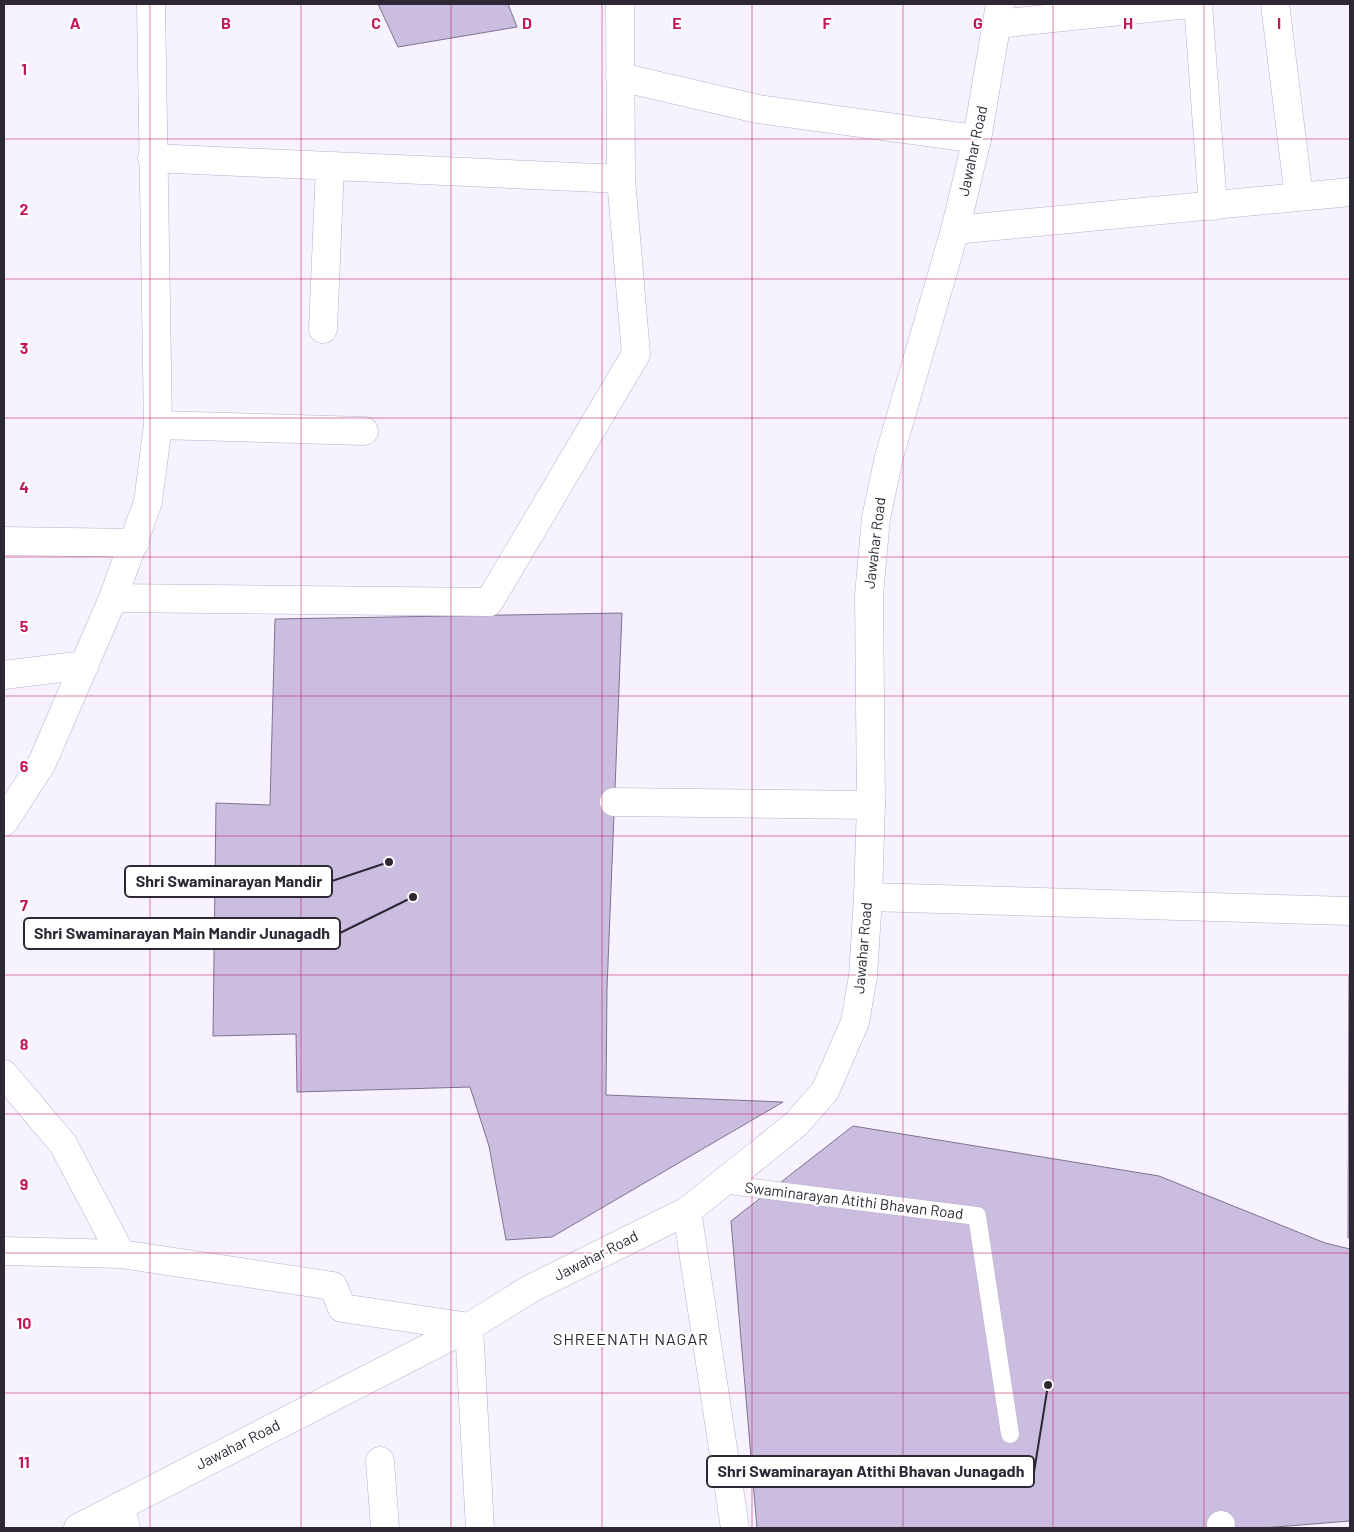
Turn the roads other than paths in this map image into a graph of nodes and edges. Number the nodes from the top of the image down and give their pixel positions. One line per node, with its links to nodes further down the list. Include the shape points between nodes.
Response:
1 (151, 4): 9 (street)
2 (620, 4): 7 (street)
3 (1189, 4): 6 (street)
4 (1198, 4): 14 (street)
5 (1276, 4): 13 (street)
6 (999, 14): 8 (street, Jawahar Road)
7 (620, 77): 8 (street, via 758,109); 11 (street)
8 (977, 139): 15 (street, Jawahar Road)
9 (152, 158): 10 (street); 17 (street)
10 (330, 166): 11 (street); 16 (street)
11 (621, 179): 21 (street, via 636,354 489,602)
12 (1350, 192): 13 (street)
13 (1298, 197): 14 (street)
14 (1212, 206): 15 (street)
15 (955, 230): 25 (street, Jawahar Road, via 889,456 876,518 868,595)
16 (323, 329)
17 (158, 425): 18 (street); 20 (street, via 148,502)
18 (364, 431)
19 (4, 541): 20 (street)
20 (135, 543): 21 (street)
21 (113, 598): 22 (street)
22 (85, 665): 23 (street); 26 (street, via 42,763)
23 (4, 676)
24 (614, 802): 25 (street)
25 (871, 805): 27 (street, Jawahar Road)
26 (4, 822)
27 (868, 897): 28 (street); 30 (street, Jawahar Road, via 864,976 855,1022 825,1091 797,1123)
28 (1350, 911)
29 (4, 1074): 33 (street, via 63,1144)
30 (721, 1184): 31 (street, Jawahar Road); 35 (lane, Swaminarayan Atithi Bhavan Road, via 977,1216)
31 (687, 1211): 34 (street, Jawahar Road, via 530,1289); 41 (street)
32 (4, 1251): 33 (street)
33 (121, 1254): 34 (street, via 333,1286 342,1308)
34 (469, 1326): 37 (street, Jawahar Road); 40 (street)
35 (1010, 1434)
36 (380, 1461): 39 (street)
37 (123, 1517): 38 (street, Jawahar Road)
38 (78, 1528)
39 (385, 1528)
40 (480, 1528)
41 (736, 1528)

